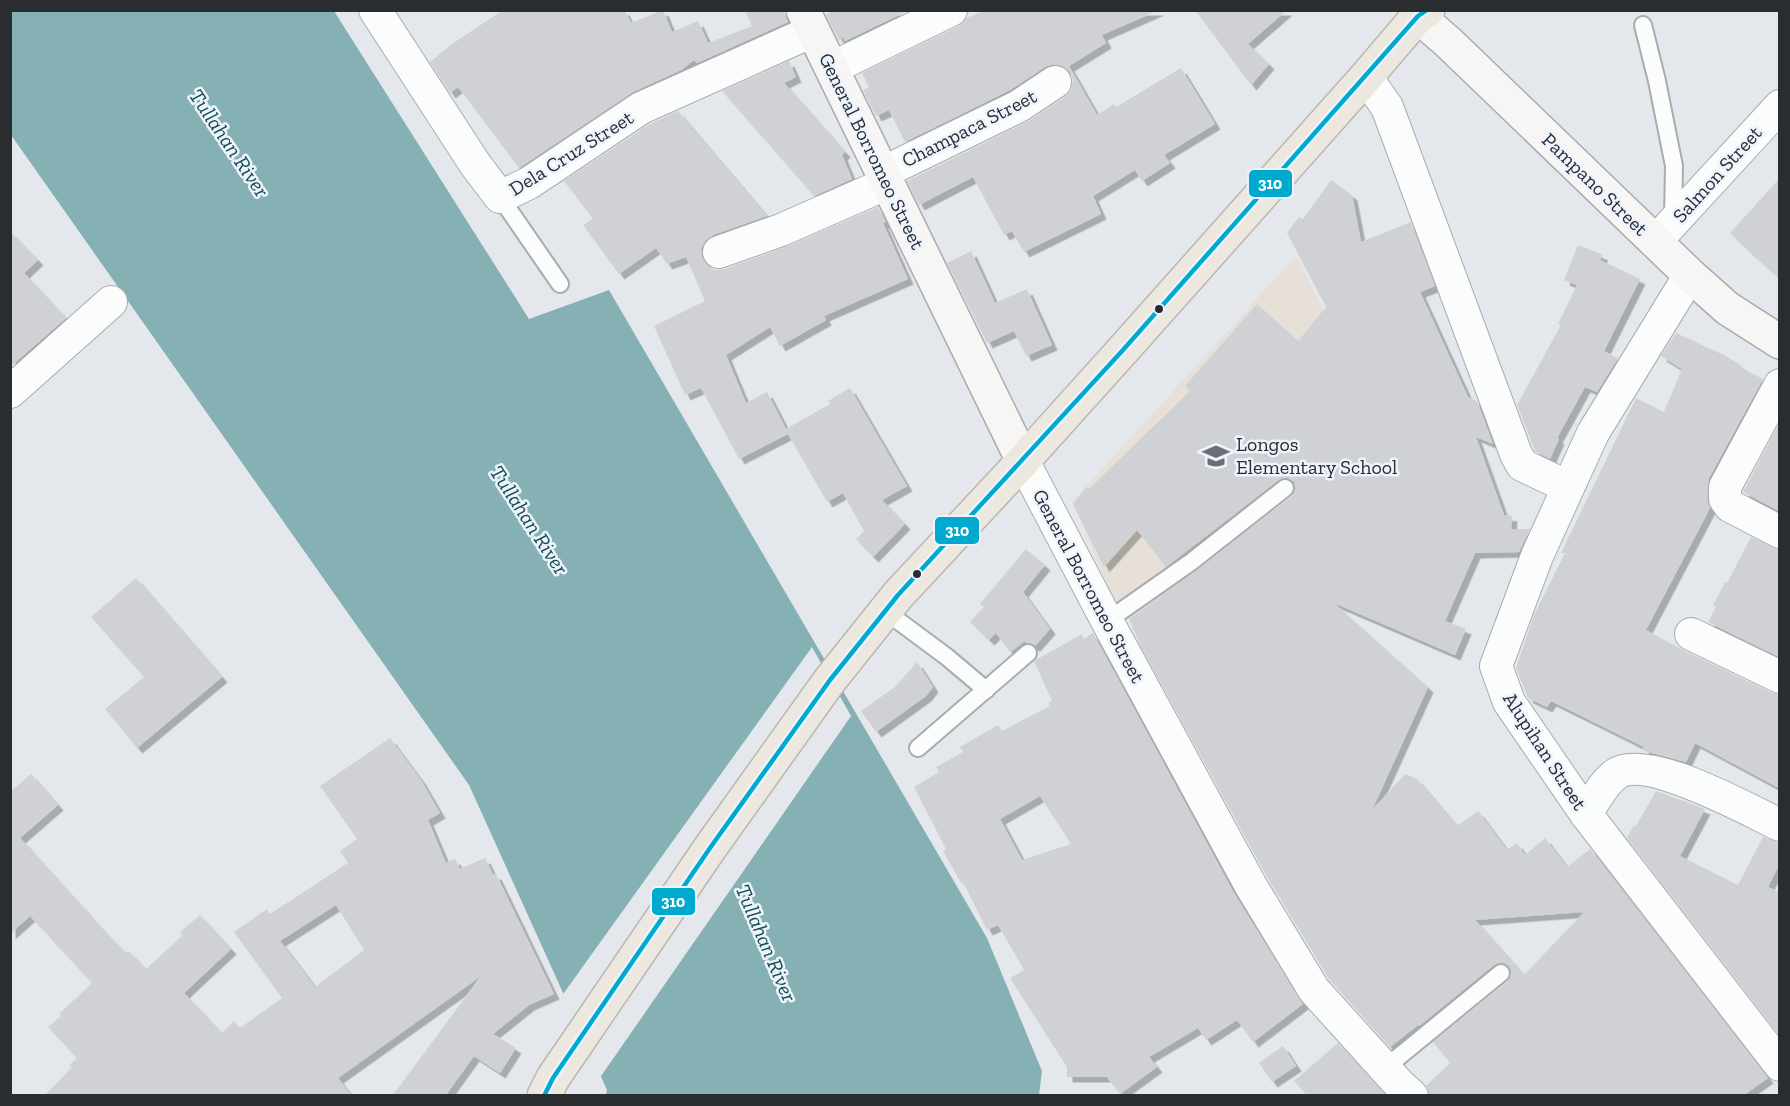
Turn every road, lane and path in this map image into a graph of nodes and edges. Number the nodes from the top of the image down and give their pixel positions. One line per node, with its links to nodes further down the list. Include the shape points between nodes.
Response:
1 (375, 10): 11 (street, Dela Cruz Street)
2 (951, 10): 6 (street)
3 (1422, 12): 7 (highway); 12 (street, Pampano Street, via 1449,44)
4 (808, 21): 6 (street, General Borromeo Street); 11 (street, Dela Cruz Street, via 641,108 529,183)
5 (1643, 25): 12 (lane, via 1674,166)
6 (832, 68): 10 (street, General Borromeo Street)
7 (1366, 76): 20 (highway); 21 (street, via 1387,107 1516,454 1522,465)
8 (1055, 82): 10 (street, Champaca Street)
9 (1779, 106): 12 (street, Salmon Street)
10 (885, 178): 13 (street, Champaca Street, via 781,230); 20 (street, General Borromeo Street)
11 (500, 197): 15 (lane)
12 (1664, 232): 14 (street, Pampano Street)
13 (719, 252)
14 (1690, 275): 17 (street, Pampano Street, via 1727,308); 21 (street, Alupihan Street, via 1593,433)
15 (560, 284)
16 (111, 302): 19 (street)
17 (1779, 342)
18 (1779, 385): 23 (street, via 1725,488 1725,499 1730,506)
19 (10, 392)
20 (1023, 461): 24 (highway); 25 (street, General Borromeo Street)
21 (1568, 487): 31 (street, Alupihan Street, via 1537,556 1496,666 1509,702)
22 (1285, 488): 25 (lane, via 1191,562)
23 (1779, 532)
24 (885, 611): 29 (lane); 36 (highway, via 830,680 710,848)
25 (1107, 621): 35 (street, General Borromeo Street, via 1251,886 1314,990)
26 (1691, 634): 28 (street)
27 (1028, 653): 29 (lane)
28 (1779, 677)
29 (986, 690): 30 (lane)
30 (918, 748)
31 (1586, 814): 32 (street, via 1617,773 1644,770 1680,778); 34 (street, Alupihan Street)
32 (1779, 825)
33 (1501, 973): 35 (lane)
34 (1779, 1065)
35 (1385, 1068): 37 (street, General Borromeo Street)
36 (548, 1087)
37 (1412, 1095)

